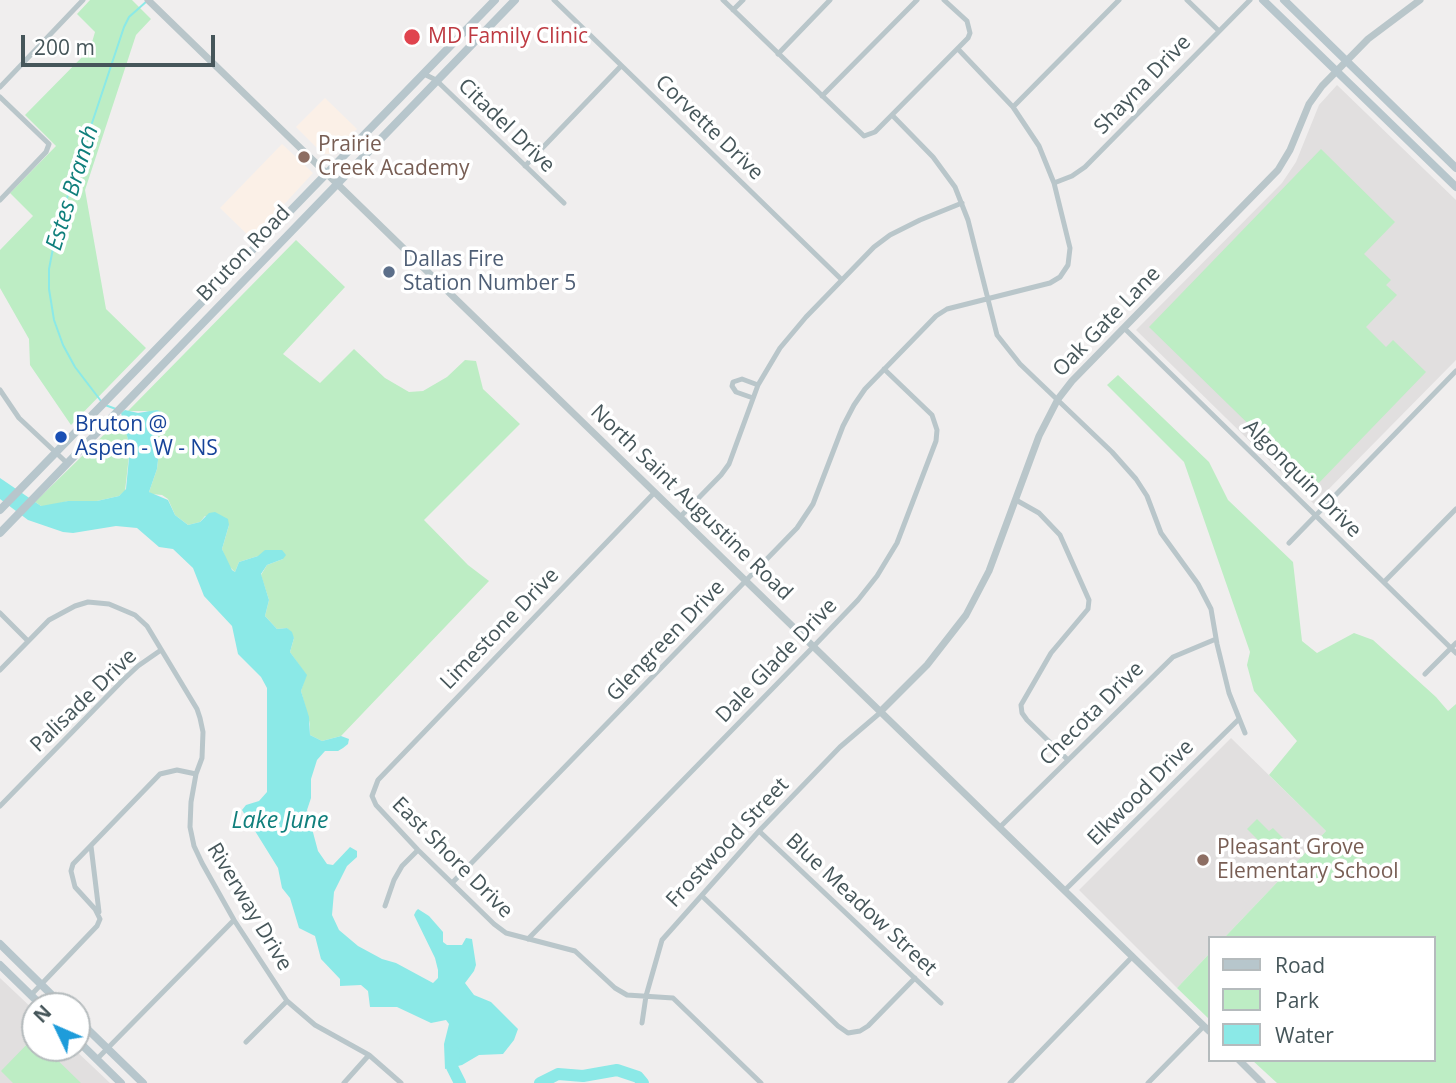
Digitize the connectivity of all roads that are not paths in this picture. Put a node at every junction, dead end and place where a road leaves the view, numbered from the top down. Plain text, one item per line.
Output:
1 (83, 0) edge
2 (495, 0) edge
3 (514, 0) edge
4 (554, 0) edge
5 (723, 0) edge
6 (743, 0) edge
7 (830, 0) edge
8 (918, 0) edge
9 (944, 0) edge
10 (1119, 0) edge
11 (1187, 0) edge
12 (1250, 0) edge
13 (1263, 0) edge
14 (1284, 0) edge
15 (1420, 0) edge
16 (150, 1) edge
17 (733, 10) junction
18 (1219, 31) junction
19 (958, 49) junction
20 (778, 54) junction
21 (1346, 61) junction
22 (621, 66) junction
23 (1337, 71) junction
24 (424, 74) junction
25 (436, 80) junction
26 (0, 88) edge
27 (822, 96) junction
28 (0, 97) edge
29 (1013, 107) junction
30 (892, 115) junction
31 (1430, 143) junction
32 (1420, 153) junction
33 (525, 166) junction
34 (1456, 168) edge
35 (327, 173) junction
36 (336, 183) junction
37 (1054, 183) junction
38 (1456, 187) edge
39 (0, 200) edge
40 (564, 203) dead end
41 (962, 203) junction
42 (842, 280) junction
43 (987, 300) junction
44 (203, 301) junction
45 (214, 311) junction
46 (1124, 328) junction
47 (884, 369) junction
48 (1456, 372) edge
49 (758, 385) junction
50 (0, 390) edge
51 (753, 398) junction
52 (1058, 399) junction
53 (56, 452) junction
54 (67, 463) junction
55 (654, 492) junction
56 (1016, 500) junction
57 (1456, 509) edge
58 (0, 510) edge
59 (1315, 515) junction
60 (680, 517) junction
61 (3, 530) edge
62 (1289, 543) dead end
63 (746, 582) junction
64 (1384, 582) junction
65 (0, 613) edge
66 (1216, 639) junction
67 (28, 641) junction
68 (1456, 643) edge
69 (814, 646) junction
70 (161, 650) junction
71 (1453, 651) edge
72 (0, 670) edge
73 (1425, 674) dead end
74 (881, 711) junction
75 (1239, 719) junction
76 (1245, 733) dead end
77 (1068, 760) junction
78 (196, 774) junction
79 (372, 791) joint
80 (0, 806) edge
81 (1000, 827) junction
82 (759, 831) junction
83 (91, 846) junction
84 (418, 850) junction
85 (452, 883) junction
86 (1065, 890) junction
87 (702, 896) junction
88 (385, 906) dead end
89 (99, 914) junction
90 (234, 920) junction
91 (528, 939) junction
92 (0, 944) edge
93 (1133, 956) junction
94 (0, 965) edge
95 (915, 978) junction
96 (42, 985) junction
97 (28, 992) edge
98 (34, 992) edge
99 (49, 992) edge
100 (646, 996) junction
101 (287, 1001) junction
102 (941, 1003) dead end
103 (642, 1023) dead end
104 (1207, 1028) edge
105 (91, 1033) edge
106 (246, 1042) dead end
107 (108, 1049) junction
108 (91, 1053) edge
109 (369, 1055) junction
110 (97, 1059) junction
111 (1241, 1062) edge
112 (121, 1083) edge
113 (143, 1083) edge
114 (344, 1083) edge
115 (401, 1083) edge
116 (761, 1083) edge
117 (1010, 1083) edge
118 (1148, 1083) edge
119 (1262, 1083) edge

1 - 26 street
2 - 24 main road, Bruton Road
3 - 25 main road, Bruton Road
4 - 22 street, Corvette Drive
5 - 17 street
6 - 17 street
7 - 20 street
8 - 27 street
9 - 19 street
10 - 29 street
11 - 18 street
12 - 18 street, Shayna Drive
13 - 23 main road
14 - 21 main road
15 - 21 street, Oak Gate Lane
16 - 35 street, North Saint Augustine Road
17 - 20 street
18 - 37 street, Shayna Drive
19 - 29 street, Glengreen Drive
19 - 30 street
20 - 27 street
21 - 23 street, Oak Gate Lane
21 - 31 main road
22 - 33 street
22 - 42 street, Corvette Drive
23 - 32 main road
23 - 46 street, Oak Gate Lane
24 - 25 street, Citadel Drive
24 - 35 main road, Bruton Road
25 - 33 street, Citadel Drive
25 - 36 main road, Bruton Road
27 - 30 street
28 - 39 street
29 - 37 street, Glengreen Drive
30 - 41 street
31 - 32 main road
31 - 34 main road
32 - 38 main road
33 - 40 street, Citadel Drive
35 - 36 street, North Saint Augustine Road
35 - 44 main road, Bruton Road
36 - 45 main road, Bruton Road
36 - 55 street, North Saint Augustine Road
37 - 43 street, Glengreen Drive
41 - 42 street
41 - 43 street
42 - 49 street
43 - 47 street, Glengreen Drive
43 - 52 street
44 - 45 main road
44 - 53 main road, Bruton Road
45 - 54 main road, Bruton Road
46 - 52 street, Oak Gate Lane
46 - 59 street, Algonquin Drive
47 - 63 street, Glengreen Drive
47 - 69 street, Dale Glade Drive
48 - 59 street
49 - 51 street
49 - 51 street
50 - 53 street
51 - 60 street
52 - 56 street, Oak Gate Lane
52 - 66 street
53 - 54 street
53 - 58 main road, Bruton Road
54 - 61 main road, Bruton Road
55 - 60 street, North Saint Augustine Road
55 - 79 street, Limestone Drive
56 - 74 street, Oak Gate Lane
56 - 77 street
57 - 64 street
59 - 62 street
59 - 64 street, Algonquin Drive
60 - 63 street, North Saint Augustine Road
63 - 69 street, North Saint Augustine Road
63 - 85 street, Glengreen Drive
64 - 71 street, Algonquin Drive
65 - 67 street
66 - 75 street
66 - 77 street, Checota Drive
67 - 70 street, Riverway Drive
67 - 72 street, Riverway Drive
68 - 71 street
69 - 74 street, North Saint Augustine Road
69 - 91 street, Dale Glade Drive
70 - 78 street, Riverway Drive
70 - 80 street, Palisade Drive
71 - 73 street
74 - 81 street, North Saint Augustine Road
74 - 82 street, Frostwood Street
75 - 76 street
75 - 86 street, Elkwood Drive
77 - 81 street, Checota Drive
78 - 83 street
78 - 90 street, Riverway Drive
79 - 84 street, East Shore Drive
81 - 86 street, North Saint Augustine Road
82 - 87 street, Frostwood Street
82 - 95 street, Blue Meadow Street
83 - 89 street
83 - 89 street
84 - 85 street, East Shore Drive
84 - 88 street
85 - 91 street, East Shore Drive
86 - 93 street, North Saint Augustine Road
87 - 95 street
87 - 100 street, Frostwood Street
89 - 96 street
90 - 101 street, Riverway Drive
90 - 107 street
91 - 100 street, East Shore Drive
92 - 96 main road
93 - 104 street, North Saint Augustine Road
93 - 117 street
94 - 97 main road
95 - 102 street, Blue Meadow Street
96 - 98 street
96 - 99 main road
100 - 103 street, Frostwood Street
100 - 116 street, East Shore Drive
101 - 106 street
101 - 109 street, Riverway Drive
104 - 118 street
105 - 107 main road
107 - 110 street
107 - 113 main road
108 - 110 main road
109 - 114 street
109 - 115 street, Riverway Drive
110 - 112 main road
111 - 119 street

